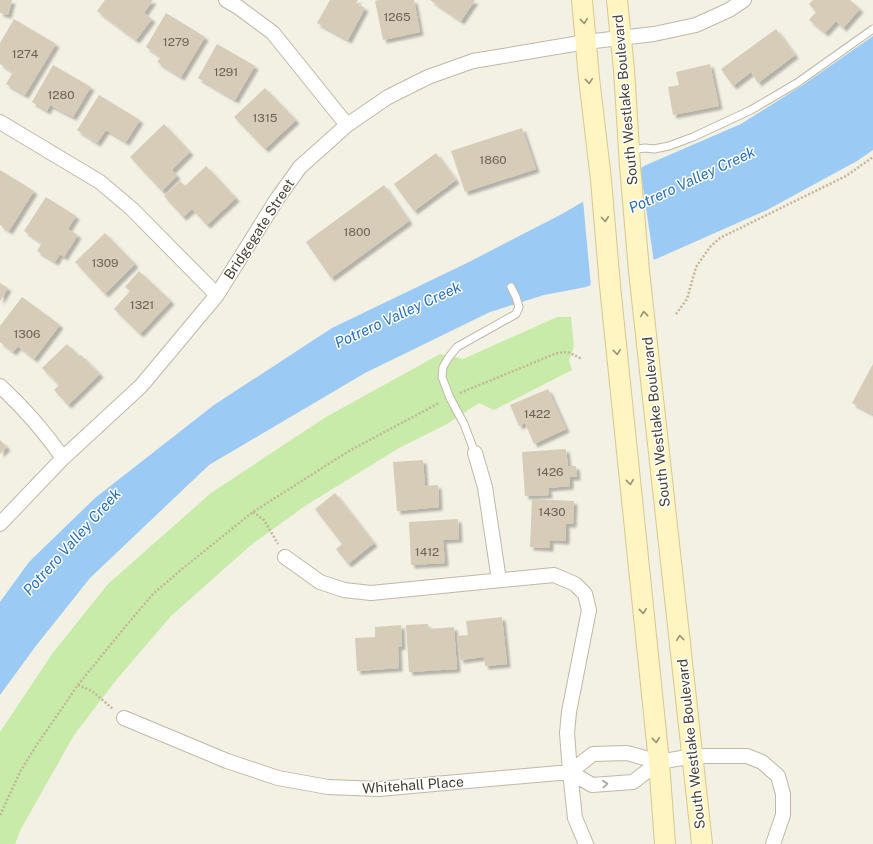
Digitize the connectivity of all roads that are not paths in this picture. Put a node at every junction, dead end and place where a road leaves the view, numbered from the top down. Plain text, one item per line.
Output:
1 (226, 0) edge
2 (582, 0) edge
3 (617, 0) edge
4 (744, 0) edge
5 (873, 29) edge
6 (621, 37) junction
7 (586, 42) junction
8 (0, 122) edge
9 (347, 125) junction
10 (630, 158) junction
11 (511, 287) dead end
12 (217, 295) junction
13 (0, 386) edge
14 (475, 453) joint
15 (63, 458) junction
16 (0, 524) edge
17 (285, 557) road end
18 (499, 580) junction
19 (124, 718) road end
20 (693, 756) junction
21 (658, 762) junction
22 (570, 772) junction
23 (586, 844) edge
24 (665, 844) edge
25 (702, 844) edge
26 (773, 844) edge

1 - 9 street
2 -> 7 main road
3 - 6 main road, South Westlake Boulevard
4 - 6 street, Bridgegate Street
5 - 10 lane
6 - 7 street, Bridgegate Street
6 - 10 main road, South Westlake Boulevard
7 - 9 street, Bridgegate Street
7 -> 21 main road
8 - 12 street
9 - 12 street, Bridgegate Street
20 -> 10 main road, South Westlake Boulevard
11 - 14 lane
12 - 15 street, Bridgegate Street
13 - 15 street
14 - 18 street
15 - 16 street, Bridgegate Street
17 - 18 street
18 - 22 street
19 - 22 street, Whitehall Place
20 - 21 street
20 - 25 main road, South Westlake Boulevard
20 - 26 street
21 - 22 street
22 -> 21 street
21 - 24 main road
22 - 23 street

